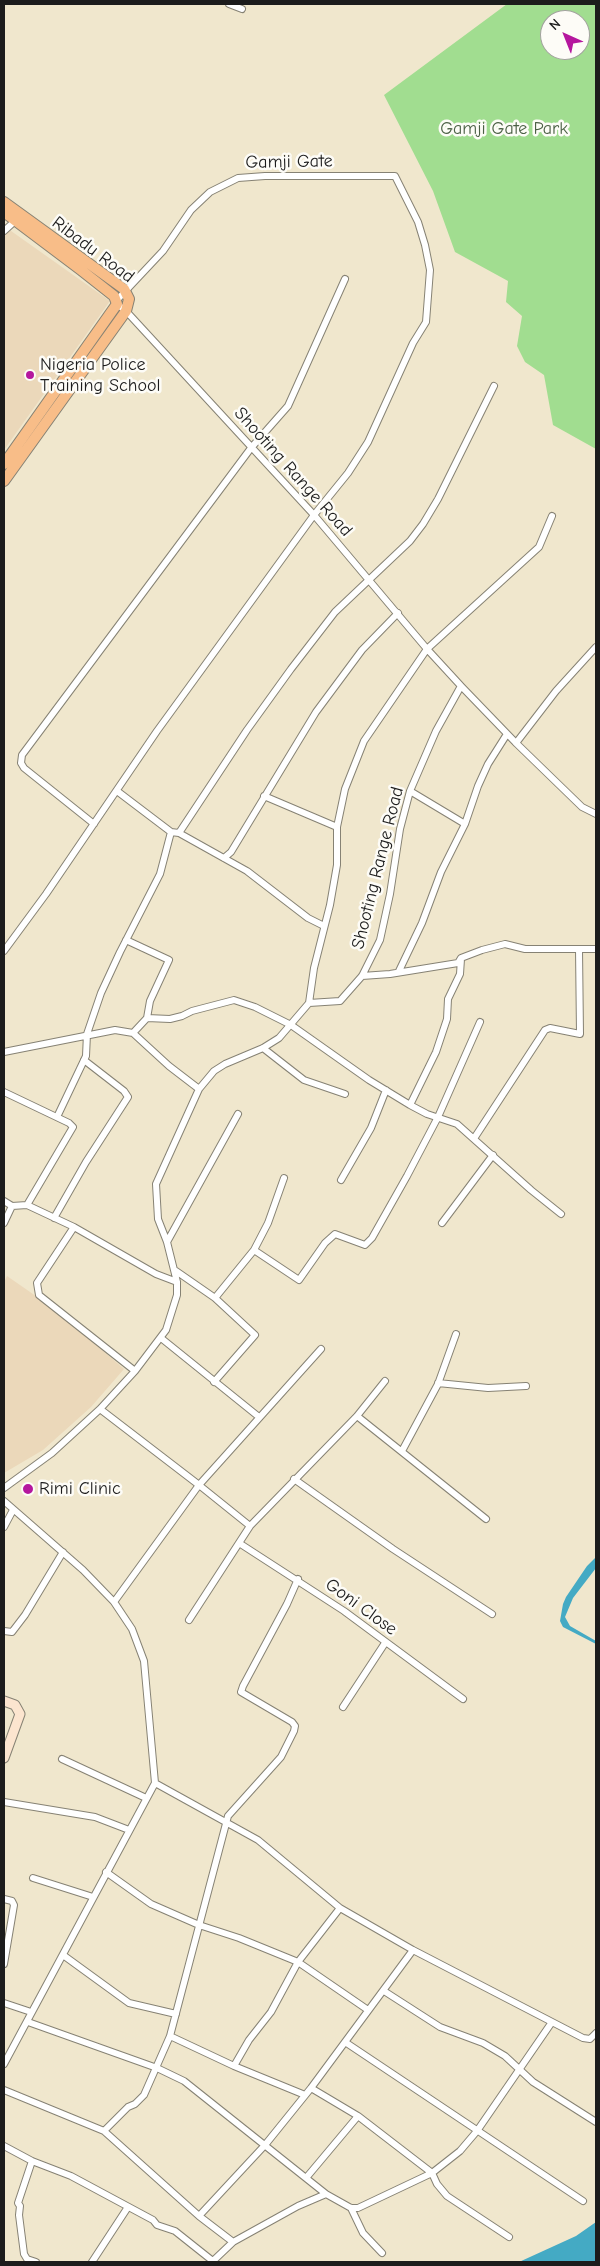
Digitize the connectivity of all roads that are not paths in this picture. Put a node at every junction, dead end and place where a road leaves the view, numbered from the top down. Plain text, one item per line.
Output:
1 (229, 4) edge
2 (242, 9) dead end
3 (4, 202) edge
4 (4, 212) edge
5 (15, 221) junction
6 (4, 231) edge
7 (345, 279) dead end
8 (125, 291) junction
9 (119, 306) junction
10 (494, 386) dead end
11 (251, 448) junction
12 (4, 464) edge
13 (4, 481) edge
14 (314, 515) junction
15 (552, 516) dead end
16 (369, 579) junction
17 (398, 614) junction
18 (596, 647) edge
19 (426, 649) junction
20 (461, 686) junction
21 (507, 734) junction
22 (516, 743) junction
23 (117, 791) junction
24 (410, 791) junction
25 (264, 796) junction
26 (596, 814) edge
27 (94, 824) junction
28 (465, 824) junction
29 (337, 827) junction
30 (171, 832) junction
31 (179, 833) junction
32 (224, 858) junction
33 (324, 926) junction
34 (126, 940) junction
35 (579, 949) junction
36 (596, 949) edge
37 (4, 951) edge
38 (461, 958) junction
39 (399, 971) junction
40 (362, 976) junction
41 (309, 1003) junction
42 (148, 1018) junction
43 (480, 1022) dead end
44 (291, 1025) junction
45 (134, 1033) junction
46 (87, 1034) junction
47 (262, 1048) junction
48 (4, 1052) edge
49 (84, 1060) junction
50 (199, 1089) junction
51 (386, 1090) junction
52 (4, 1092) edge
53 (345, 1094) dead end
54 (410, 1105) junction
55 (238, 1114) dead end
56 (57, 1117) junction
57 (438, 1117) junction
58 (475, 1137) junction
59 (493, 1155) junction
60 (284, 1178) dead end
61 (341, 1180) dead end
62 (4, 1201) edge
63 (12, 1206) junction
64 (27, 1206) junction
65 (561, 1214) dead end
66 (54, 1218) junction
67 (4, 1223) edge
68 (442, 1223) dead end
69 (74, 1226) junction
70 (167, 1242) junction
71 (254, 1250) junction
72 (176, 1271) junction
73 (177, 1282) junction
74 (215, 1298) junction
75 (456, 1334) dead end
76 (161, 1338) junction
77 (321, 1350) dead end
78 (135, 1371) junction
79 (214, 1382) junction
80 (385, 1382) dead end
81 (438, 1383) junction
82 (526, 1386) dead end
83 (100, 1409) junction
84 (357, 1416) junction
85 (259, 1417) junction
86 (402, 1451) junction
87 (294, 1479) junction
88 (199, 1484) junction
89 (4, 1488) edge
90 (4, 1501) edge
91 (13, 1510) junction
92 (486, 1519) dead end
93 (250, 1526) junction
94 (4, 1527) edge
95 (239, 1543) junction
96 (63, 1552) junction
97 (298, 1579) junction
98 (114, 1602) junction
99 (492, 1614) dead end
100 (189, 1620) dead end
101 (4, 1631) edge
102 (385, 1643) junction
103 (463, 1699) dead end
104 (4, 1701) edge
105 (343, 1707) dead end
106 (4, 1758) edge
107 (62, 1758) dead end
108 (155, 1783) junction
109 (146, 1798) junction
110 (4, 1802) edge
111 (228, 1823) junction
112 (129, 1830) junction
113 (106, 1872) junction
114 (33, 1878) dead end
115 (93, 1897) junction
116 (4, 1899) edge
117 (340, 1908) junction
118 (199, 1925) junction
119 (414, 1950) junction
120 (63, 1955) junction
121 (298, 1962) junction
122 (4, 1964) edge
123 (384, 1991) junction
124 (4, 2003) edge
125 (368, 2010) junction
126 (31, 2012) junction
127 (176, 2014) junction
128 (28, 2022) junction
129 (552, 2022) junction
130 (596, 2033) edge
131 (170, 2036) junction
132 (345, 2042) junction
133 (4, 2064) edge
134 (234, 2066) junction
135 (157, 2068) junction
136 (521, 2070) junction
137 (311, 2088) junction
138 (4, 2090) edge
139 (305, 2095) junction
140 (358, 2116) junction
141 (596, 2122) edge
142 (478, 2131) junction
143 (104, 2132) junction
144 (265, 2145) junction
145 (4, 2146) edge
146 (32, 2161) junction
147 (432, 2173) junction
148 (306, 2178) junction
149 (326, 2194) junction
150 (583, 2201) dead end
151 (128, 2207) junction
152 (351, 2208) junction
153 (199, 2216) junction
154 (509, 2238) dead end
155 (233, 2242) junction
156 (382, 2252) dead end
157 (36, 2262) edge
158 (92, 2262) edge
159 (213, 2262) edge

1 - 2 street
3 - 8 main road, Ribadu Road
4 - 5 main road
5 - 6 street
5 - 9 main road
7 - 11 street
8 - 9 main road, Ribadu Road
8 - 14 street, Gamji Gate
9 - 11 street, Shooting Range Road
9 - 12 main road
9 - 13 main road, Ribadu Road
10 - 16 street
11 - 14 street, Shooting Range Road
11 - 27 street
14 - 16 street, Shooting Range Road
14 - 23 street
15 - 19 street
16 - 17 street, Shooting Range Road
16 - 31 street
17 - 19 street, Shooting Range Road
17 - 25 street
18 - 22 street
19 - 20 street, Shooting Range Road
19 - 29 street
20 - 21 street, Shooting Range Road
20 - 24 street, Shooting Range Road
21 - 22 street, Shooting Range Road
21 - 28 street
22 - 26 street, Shooting Range Road
23 - 27 street
23 - 30 street
24 - 28 street
24 - 40 street, Shooting Range Road
25 - 29 street
25 - 32 street
27 - 37 street
28 - 39 street
29 - 33 street
30 - 31 street
30 - 34 street
31 - 32 street
32 - 33 street
33 - 41 street
34 - 42 street
34 - 46 street
35 - 36 street
35 - 38 street
35 - 58 street
38 - 39 street
38 - 54 street
39 - 40 street
40 - 41 street, Shooting Range Road
41 - 44 street
42 - 44 street
42 - 45 street
43 - 57 street
44 - 47 street
44 - 51 street
45 - 46 street
45 - 50 street
46 - 48 street
46 - 49 street
47 - 50 street
47 - 53 street
49 - 56 street
49 - 66 street
50 - 70 street
51 - 54 street
51 - 61 street
52 - 56 street
54 - 57 street
55 - 70 street
56 - 64 street
57 - 58 street
57 - 71 street
58 - 59 street
59 - 65 street
59 - 68 street
60 - 71 street
62 - 63 street
63 - 64 street
63 - 67 street
64 - 66 street
66 - 69 street
69 - 73 street
69 - 78 street
70 - 72 street
71 - 74 street
72 - 73 street
72 - 74 street
73 - 76 street
74 - 79 street
75 - 81 street
76 - 78 street
76 - 79 street
77 - 85 street
78 - 83 street
79 - 85 street
80 - 84 street
81 - 82 street
81 - 86 street
83 - 88 street
83 - 89 street
84 - 86 street
84 - 87 street
85 - 88 street
86 - 92 street
87 - 93 street
87 - 99 street
88 - 93 street
88 - 98 street
90 - 91 street
91 - 94 street
91 - 96 street
93 - 95 street
95 - 97 street, Goni Close
95 - 100 street
96 - 98 street
96 - 101 street
97 - 102 street, Goni Close
97 - 111 street
98 - 108 street
102 - 103 street, Goni Close
102 - 105 street
104 - 106 street
107 - 109 street
108 - 109 street
108 - 111 street
109 - 112 street
110 - 112 street
111 - 117 street
111 - 118 street
112 - 113 street
113 - 115 street
113 - 118 street
114 - 115 street
115 - 120 street
116 - 122 street
117 - 119 street
117 - 121 street
118 - 121 street
118 - 127 street
119 - 123 street
119 - 129 street
120 - 126 street
120 - 127 street
121 - 125 street
121 - 134 street
123 - 125 street
123 - 136 street
124 - 126 street
125 - 132 street
126 - 128 street
127 - 131 street
128 - 133 street
128 - 135 street
129 - 130 street
129 - 136 street
131 - 134 street
131 - 135 street
132 - 137 street
132 - 142 street
134 - 139 street
135 - 143 street
135 - 144 street
136 - 141 street
136 - 142 street
137 - 139 street
137 - 140 street
138 - 143 street
139 - 144 street
140 - 147 street
140 - 148 street
142 - 147 street
142 - 150 street
143 - 153 street
144 - 148 street
144 - 153 street
145 - 146 street
146 - 151 street
146 - 157 street
147 - 152 street
147 - 154 street
148 - 149 street
149 - 152 street
149 - 155 street
151 - 158 street
151 - 159 street
152 - 156 street
153 - 155 street
155 - 159 street

